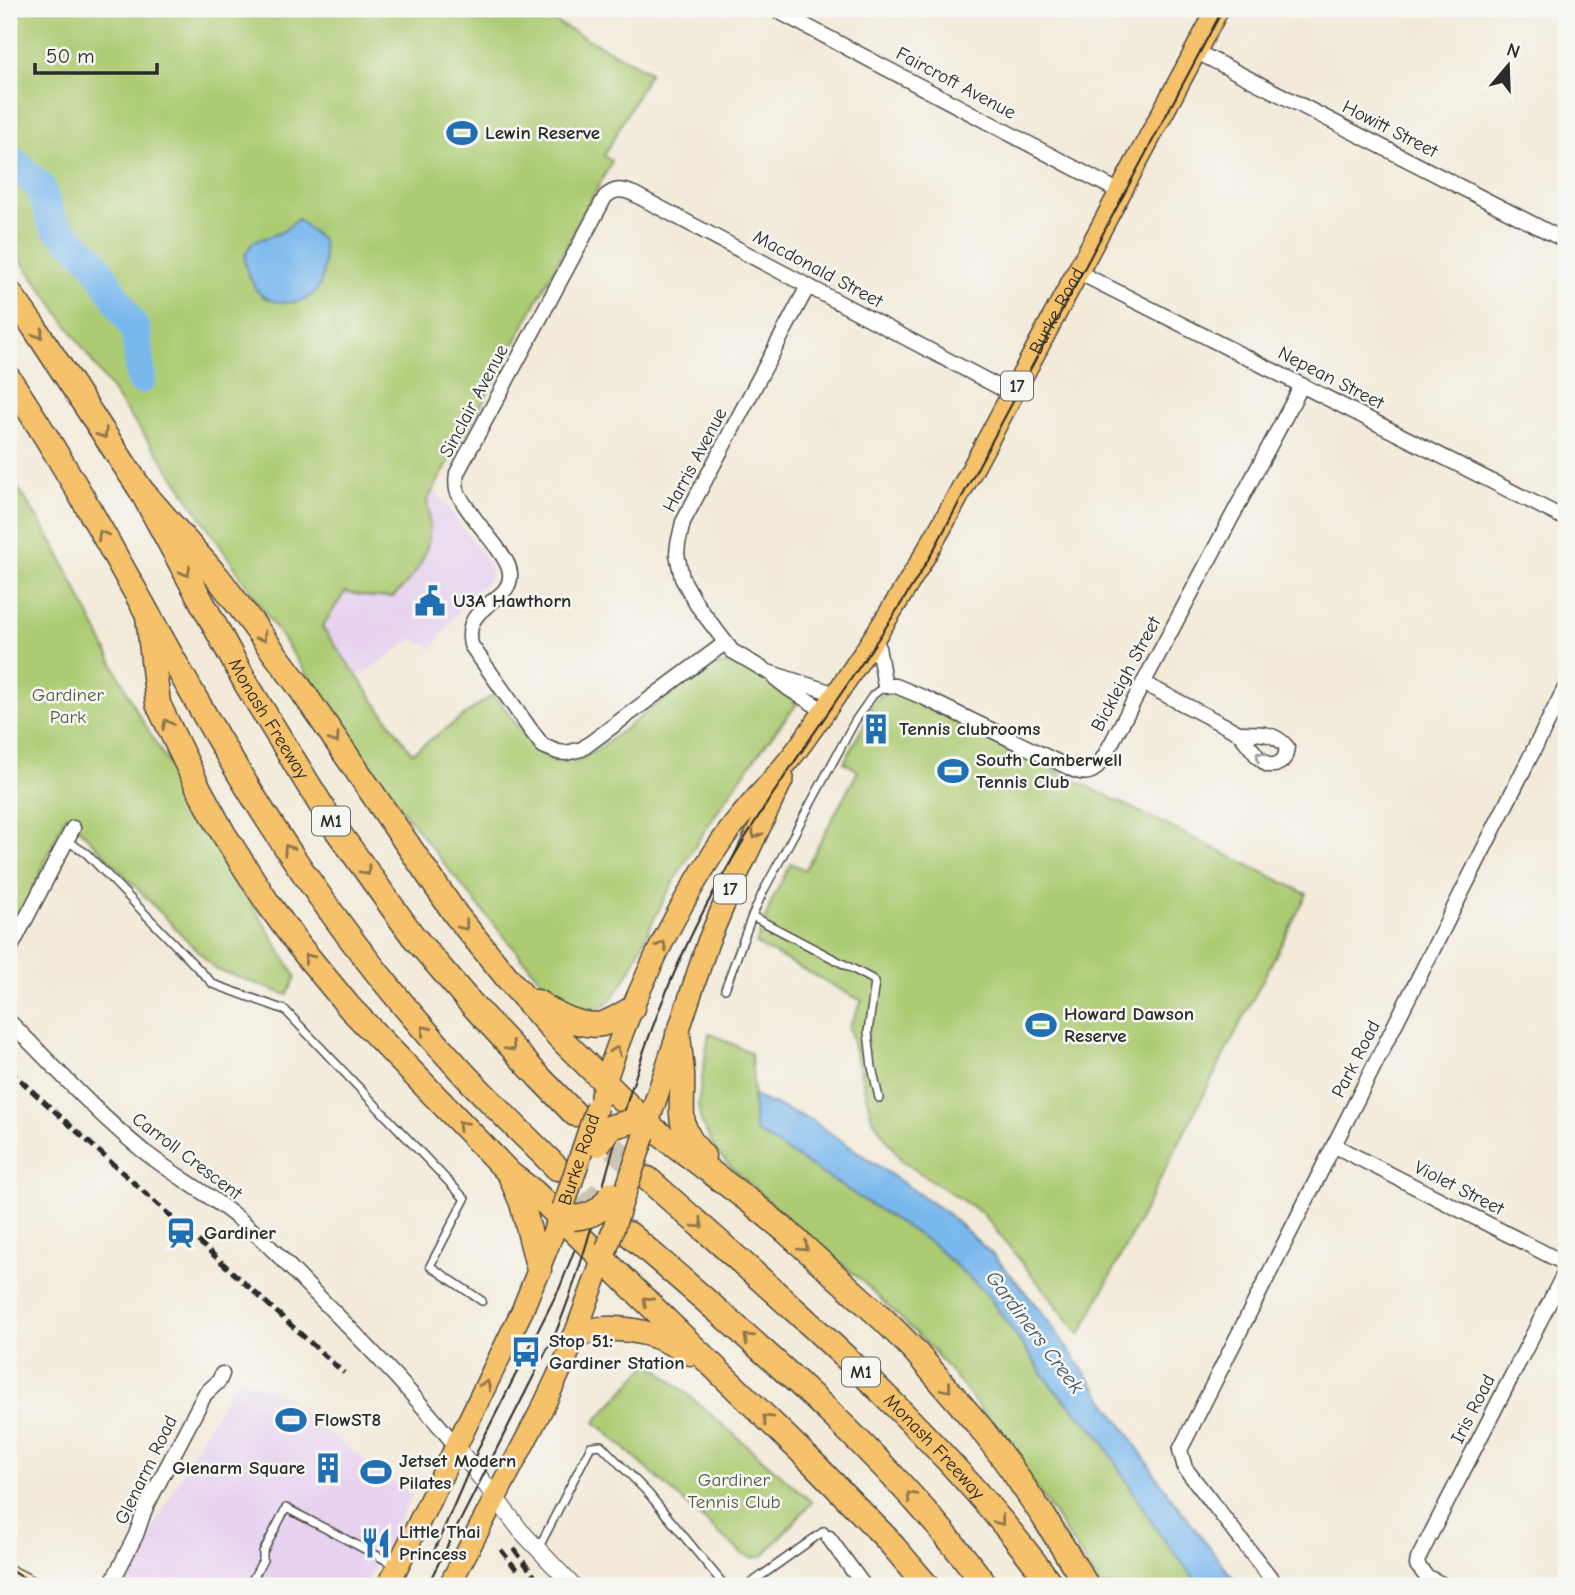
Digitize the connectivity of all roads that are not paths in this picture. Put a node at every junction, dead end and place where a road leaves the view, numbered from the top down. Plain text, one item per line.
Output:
1 (774, 9) edge
2 (1218, 9) edge
3 (1195, 51) junction
4 (1120, 192) junction
5 (605, 197) joint
6 (1566, 241) edge
7 (1077, 272) junction
8 (808, 286) junction
9 (9, 292) edge
10 (9, 379) edge
11 (1302, 385) junction
12 (1012, 394) junction
13 (141, 490) junction
14 (1566, 519) edge
15 (148, 615) junction
16 (876, 636) junction
17 (725, 643) junction
18 (1143, 683) junction
19 (885, 686) junction
20 (1566, 686) edge
21 (831, 702) junction
22 (1240, 733) dead end
23 (796, 751) junction
24 (70, 834) joint
25 (752, 916) junction
26 (9, 951) edge
27 (514, 986) junction
28 (725, 989) dead end
29 (633, 1008) junction
30 (9, 1021) edge
31 (678, 1034) junction
32 (603, 1088) junction
33 (879, 1098) dead end
34 (575, 1114) tunnel mouth
35 (640, 1127) junction
36 (1335, 1146) junction
37 (567, 1168) junction
38 (510, 1174) junction
39 (640, 1176) junction
40 (752, 1203) junction
41 (565, 1214) junction
42 (629, 1234) tunnel mouth
43 (605, 1253) junction
44 (1566, 1264) edge
45 (538, 1270) junction
46 (1566, 1270) edge
47 (482, 1301) dead end
48 (574, 1338) junction
49 (712, 1365) junction
50 (222, 1374) dead end
51 (456, 1446) junction
52 (496, 1498) junction
53 (829, 1538) joint
54 (538, 1549) junction
55 (398, 1567) junction
56 (9, 1575) edge
57 (31, 1586) edge
58 (110, 1586) edge
59 (249, 1586) edge
60 (388, 1586) edge
61 (449, 1586) edge
62 (573, 1586) edge
63 (725, 1586) edge
64 (747, 1586) edge
65 (864, 1586) edge
66 (927, 1586) edge
67 (986, 1586) edge
68 (1052, 1586) edge
69 (1087, 1586) edge
70 (1276, 1586) edge
71 (1446, 1586) edge

1 - 4 street, Faircroft Avenue
2 - 3 main road, Burke Road / 17
3 - 4 main road, Burke Road / 17
3 - 6 street, Howitt Street
4 - 7 main road, Burke Road / 17
5 - 8 street, Macdonald Street
5 - 17 street, Sinclair Avenue
7 - 11 street, Nepean Street
7 - 12 main road, Burke Road / 17
8 - 12 street, Macdonald Street
8 - 17 street, Harris Avenue
9 -> 13 highway, Monash Freeway / M1
15 -> 10 highway, M1
11 - 14 street, Nepean Street
11 - 18 street, Bickleigh Street
12 - 16 main road, Burke Road / 17
13 -> 27 highway
13 -> 34 highway, Monash Freeway / M1
37 -> 15 highway, M1
38 -> 15 highway
16 - 19 street
16 - 21 main road, Burke Road / 17
17 - 21 street, Harris Avenue
18 - 19 street, Bickleigh Street
18 - 22 street
19 - 25 lane
20 - 36 street, Park Road
21 - 23 main road, Burke Road / 17
29 -> 23 main road, Burke Road / 17
23 -> 31 main road, Burke Road / 17
24 - 26 street
24 - 47 lane
25 - 28 lane
25 - 33 lane
27 - 29 highway
27 - 32 highway
32 -> 29 main road, Burke Road / 17
30 - 51 street, Carroll Crescent
31 - 35 main road, Burke Road / 17
31 - 40 highway
32 - 35 highway
32 - 37 main road, Burke Road / 17, bridge
35 - 37 highway, bridge
35 - 39 main road, Burke Road / 17, bridge
35 - 40 highway
36 - 44 street, Violet Street
36 - 70 street, Park Road
37 - 41 main road, Burke Road / 17, bridge
38 - 41 highway
38 - 45 highway
39 - 41 highway, bridge
39 - 43 main road, Burke Road / 17, bridge
39 -> 68 highway, Monash Freeway / M1
40 -> 69 highway
41 - 43 highway
41 - 45 main road, Burke Road / 17
67 -> 42 highway, M1
43 - 48 main road, Burke Road / 17
49 -> 43 highway
51 -> 45 main road, Burke Road / 17
46 - 71 street, Iris Road
48 - 49 highway
48 - 52 main road, Burke Road / 17
66 -> 49 highway
50 - 58 street, Glenarm Road
51 - 52 street
51 - 55 main road, Burke Road / 17
52 - 54 street
52 - 61 main road, Burke Road / 17
53 - 64 lane
53 - 65 street
54 - 62 street
54 - 63 lane
55 - 59 lane
55 - 60 main road, Burke Road / 17
56 - 57 main road

